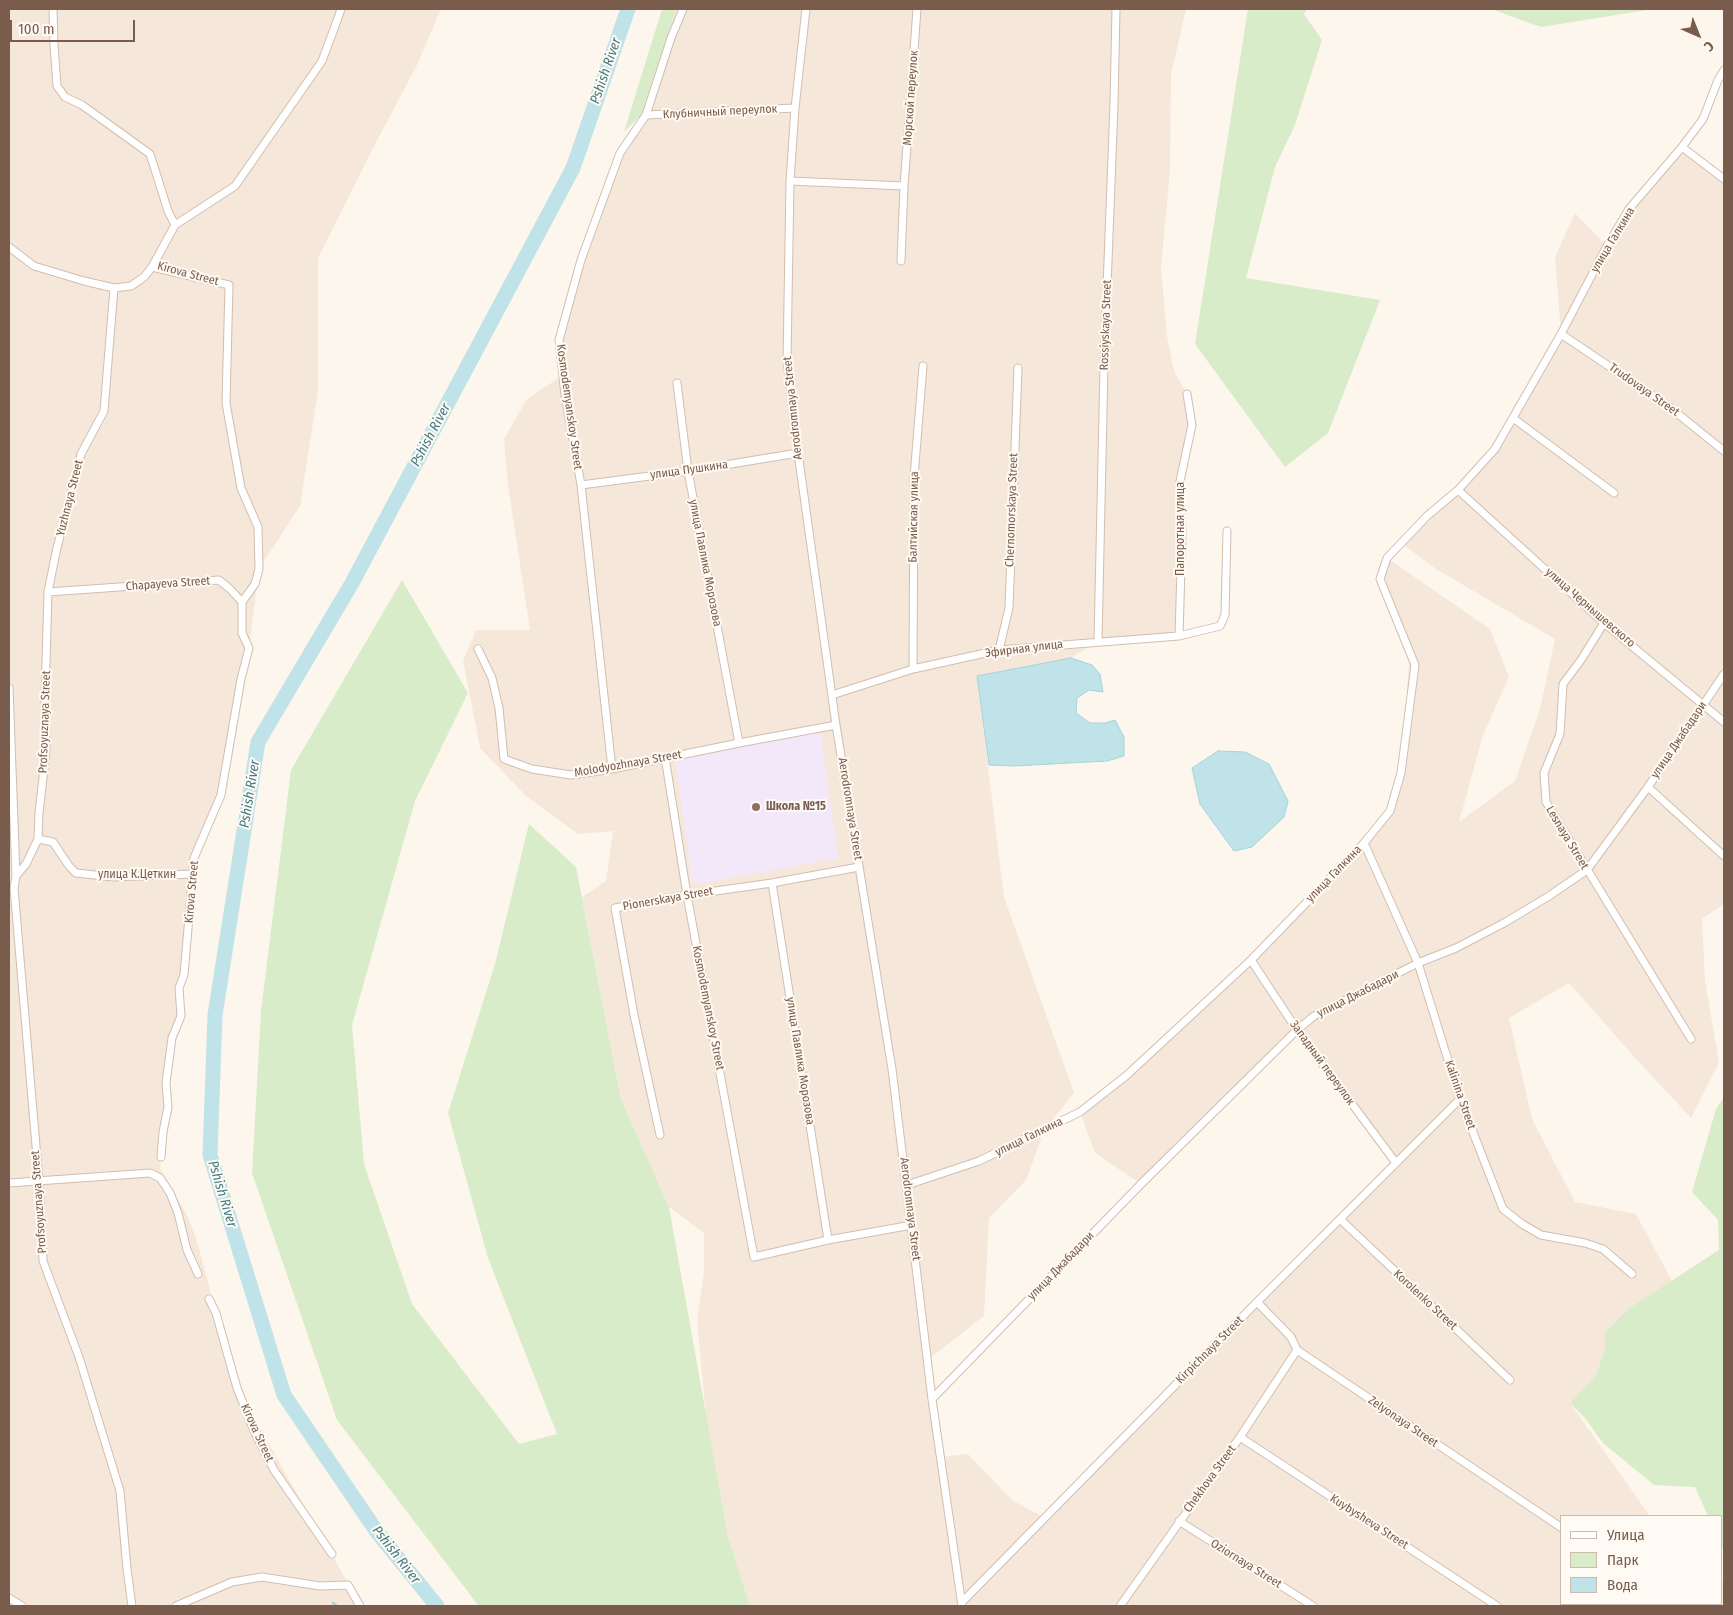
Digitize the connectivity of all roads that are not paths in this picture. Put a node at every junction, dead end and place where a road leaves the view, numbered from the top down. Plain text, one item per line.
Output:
1 (53, 9) edge
2 (340, 9) edge
3 (683, 9) edge
4 (806, 9) edge
5 (917, 9) edge
6 (1116, 9) edge
7 (1724, 70) edge
8 (795, 108) junction
9 (646, 115) junction
10 (1682, 147) junction
11 (1724, 178) edge
12 (790, 181) junction
13 (904, 186) junction
14 (176, 225) junction
15 (9, 247) edge
16 (901, 261) dead end
17 (152, 267) junction
18 (114, 288) junction
19 (1561, 334) junction
20 (923, 366) dead end
21 (1018, 368) dead end
22 (677, 383) dead end
23 (1187, 394) dead end
24 (1513, 418) junction
25 (1724, 451) edge
26 (798, 453) junction
27 (688, 471) junction
28 (581, 485) junction
29 (1458, 490) junction
30 (1614, 493) dead end
31 (1227, 531) dead end
32 (48, 592) junction
33 (242, 602) junction
34 (1604, 623) junction
35 (1179, 636) junction
36 (1098, 641) junction
37 (478, 649) dead end
38 (999, 650) junction
39 (913, 669) junction
40 (1724, 674) edge
41 (9, 688) edge
42 (832, 696) junction
43 (1704, 704) junction
44 (1724, 722) edge
45 (836, 725) junction
46 (739, 743) junction
47 (665, 757) junction
48 (612, 768) junction
49 (1648, 787) junction
50 (38, 839) junction
51 (1364, 844) junction
52 (1724, 856) edge
53 (859, 867) junction
54 (1587, 870) junction
55 (193, 874) junction
56 (16, 876) junction
57 (772, 883) junction
58 (12, 888) edge
59 (686, 895) junction
60 (1251, 960) junction
61 (1418, 963) junction
62 (1297, 1030) junction
63 (1692, 1039) dead end
64 (1460, 1099) junction
65 (660, 1135) dead end
66 (161, 1157) dead end
67 (1396, 1163) junction
68 (38, 1181) junction
69 (9, 1183) edge
70 (906, 1185) junction
71 (1340, 1219) junction
72 (912, 1225) junction
73 (828, 1240) junction
74 (198, 1274) dead end
75 (1632, 1274) dead end
76 (210, 1299) dead end
77 (1257, 1302) junction
78 (1297, 1350) junction
79 (1510, 1380) dead end
80 (932, 1399) junction
81 (1240, 1437) junction
82 (1180, 1521) junction
83 (1560, 1527) edge
84 (332, 1554) dead end
85 (9, 1598) edge
86 (962, 1604) edge
87 (22, 1606) edge
88 (132, 1606) edge
89 (180, 1606) edge
90 (360, 1606) edge
91 (1120, 1606) edge
92 (1313, 1606) edge
93 (1497, 1606) edge

1 - 14 street
2 - 14 street, Kirova Street
3 - 9 street, Kosmodemyanskoy Street
4 - 8 street, Aerodromnaya Street
5 - 13 street, Морской переулок
6 - 36 street, Rossiyskaya Street
7 - 10 street, улица Галкина
8 - 9 street, Клубничный переулок
8 - 12 street, Aerodromnaya Street
9 - 28 street, Kosmodemyanskoy Street
10 - 11 street
10 - 19 street, улица Галкина
12 - 13 street
12 - 26 street, Aerodromnaya Street
13 - 16 street
14 - 17 street, Kirova Street
15 - 18 street
17 - 18 street
17 - 33 street, Kirova Street
18 - 32 street, Yuzhnaya Street
19 - 24 street, улица Галкина
19 - 25 street, Trudovaya Street
20 - 39 street, Балтийская улица
21 - 38 street, Chernomorskaya Street
22 - 27 street, улица Павлика Морозова
23 - 35 street, Папоротная улица
24 - 29 street, улица Галкина
24 - 30 street
26 - 27 street, улица Пушкина
26 - 42 street, Aerodromnaya Street
27 - 28 street, улица Пушкина
27 - 46 street, улица Павлика Морозова
28 - 48 street, Kosmodemyanskoy Street
29 - 34 street, улица Чернышевского
29 - 51 street, улица Галкина
31 - 35 street, Эфирная улица
32 - 33 street, Chapayeva Street
32 - 50 street, Profsoyuznaya Street
33 - 55 street, Kirova Street
34 - 43 street, улица Чернышевского
34 - 54 street, Lesnaya Street
35 - 36 street, Эфирная улица
36 - 38 street, Эфирная улица
37 - 48 street, Molodyozhnaya Street
38 - 39 street, Эфирная улица
39 - 42 street, Эфирная улица
40 - 43 street, улица Джабадари
41 - 56 street, Profsoyuznaya Street
42 - 45 street, Aerodromnaya Street
43 - 44 street, улица Чернышевского
43 - 49 street, улица Джабадари
45 - 46 street, Molodyozhnaya Street
45 - 53 street, Aerodromnaya Street
46 - 47 street, Molodyozhnaya Street
47 - 48 street, Molodyozhnaya Street
47 - 59 street, Kosmodemyanskoy Street
49 - 52 street
49 - 54 street, улица Джабадари
50 - 55 street, улица К.Цеткин
50 - 56 street, Profsoyuznaya Street
51 - 60 street, улица Галкина
51 - 61 street, Kalinina Street
53 - 57 street, Pionerskaya Street
53 - 70 street, Aerodromnaya Street
54 - 61 street, улица Джабадари
54 - 63 street, Lesnaya Street
55 - 66 street, Kirova Street
56 - 58 street, Profsoyuznaya Street
57 - 59 street, Pionerskaya Street
57 - 73 street, улица Павлика Морозова
58 - 68 street, Profsoyuznaya Street
59 - 65 street, Pionerskaya Street
59 - 73 street, Kosmodemyanskoy Street
60 - 62 street, Западный переулок
60 - 70 street, улица Галкина
61 - 62 street, улица Джабадари
61 - 64 street, Kalinina Street
62 - 67 street, Западный переулок
62 - 80 street, улица Джабадари
64 - 67 street, Kirpichnaya Street
64 - 75 street, Kalinina Street
67 - 71 street, Kirpichnaya Street
68 - 69 street
68 - 74 street
68 - 88 street, Profsoyuznaya Street
70 - 72 street, Aerodromnaya Street
71 - 77 street, Kirpichnaya Street
71 - 79 street, Korolenko Street
72 - 73 street
72 - 80 street, Aerodromnaya Street
76 - 84 street, Kirova Street
77 - 78 street, Zelyonaya Street
77 - 86 street, Kirpichnaya Street
78 - 81 street, Chekhova Street
78 - 83 street, Zelyonaya Street
80 - 86 street, Aerodromnaya Street
81 - 82 street, Chekhova Street
81 - 93 street, Kuybysheva Street
82 - 91 street, Chekhova Street
82 - 92 street, Oziornaya Street
85 - 87 street
89 - 90 street

